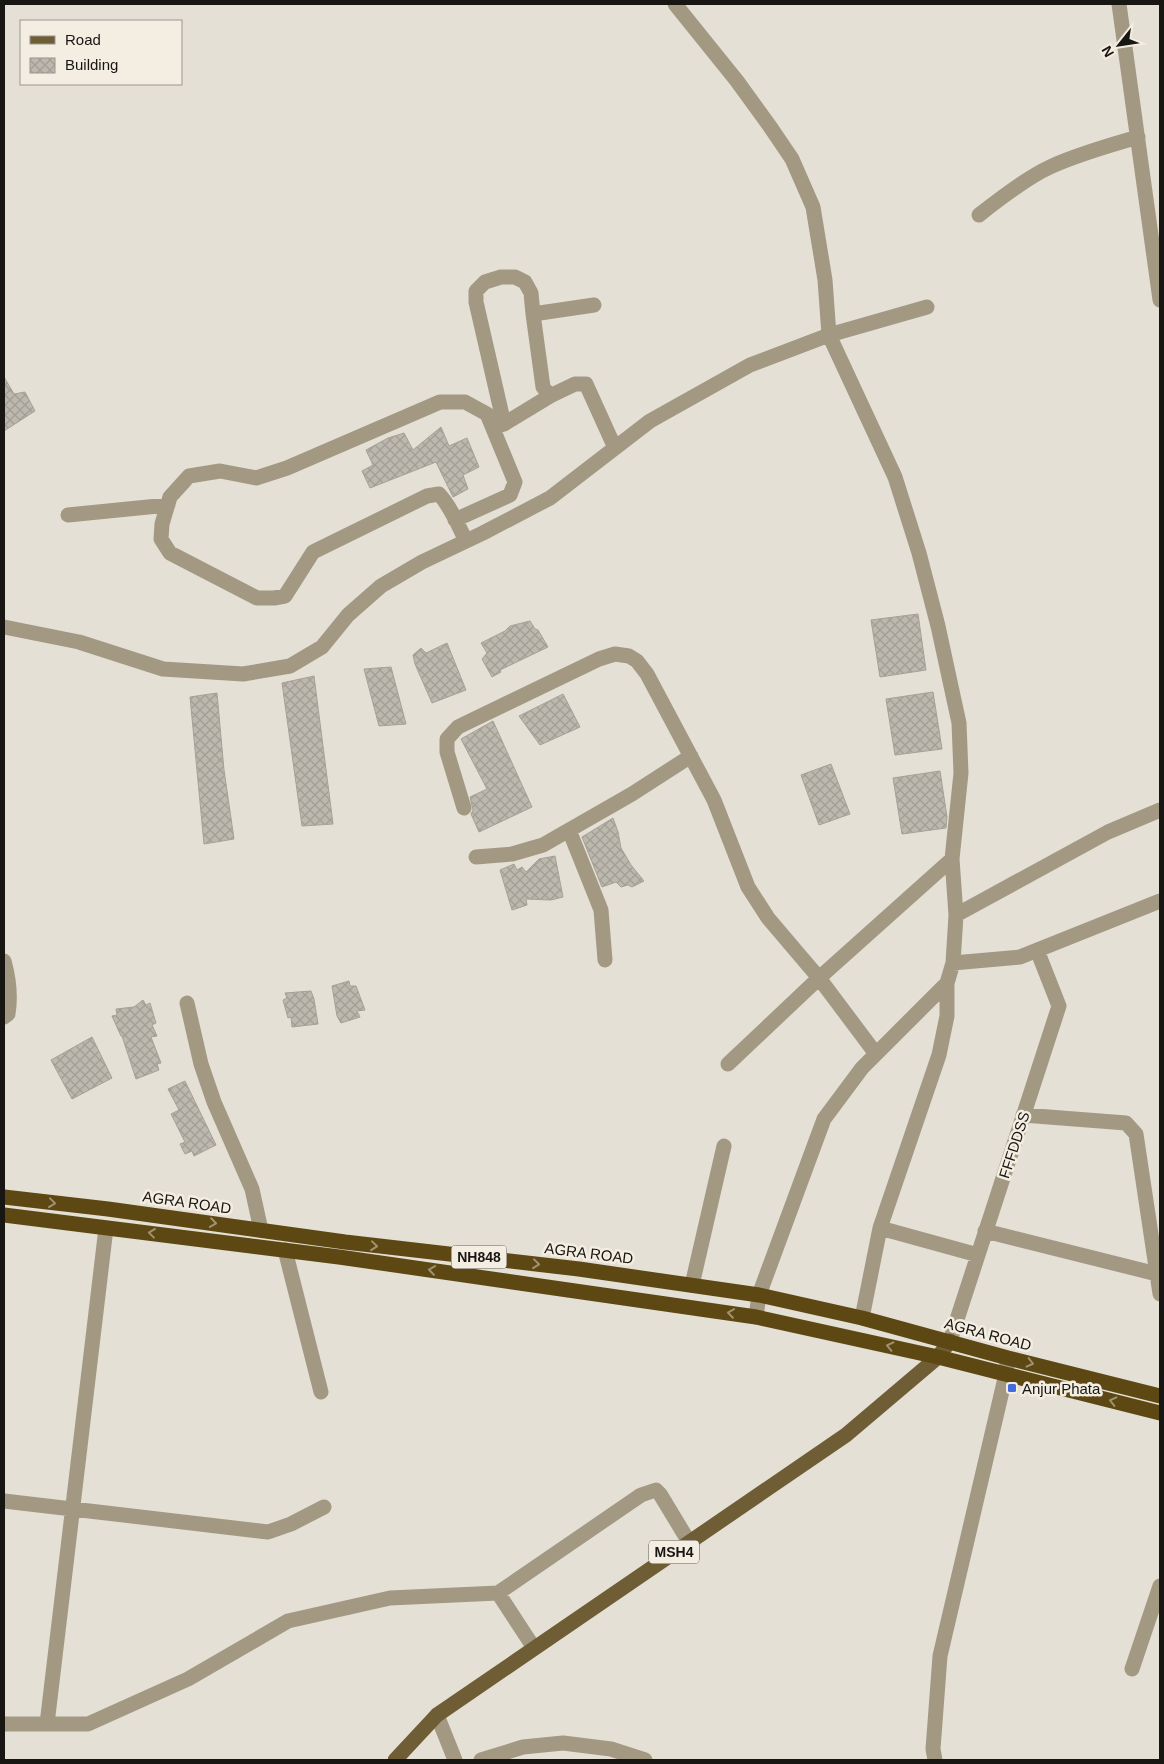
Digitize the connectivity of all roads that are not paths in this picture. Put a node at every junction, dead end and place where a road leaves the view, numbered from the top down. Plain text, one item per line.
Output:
1 (675, 4) edge
2 (1120, 4) edge
3 (1138, 137) junction
4 (979, 215) dead end
5 (1160, 300) edge
6 (594, 305) dead end
7 (927, 308) dead end
8 (533, 314) junction
9 (830, 335) junction
10 (550, 396) junction
11 (498, 426) junction
12 (614, 448) junction
13 (168, 504) junction
14 (68, 515) dead end
15 (456, 520) junction
16 (466, 541) junction
17 (4, 627) edge
18 (691, 756) junction
19 (464, 808) dead end
20 (1160, 810) edge
21 (569, 830) junction
22 (476, 857) dead end
23 (952, 859) junction
24 (1160, 901) edge
25 (956, 915) junction
26 (1038, 950) junction
27 (605, 960) dead end
28 (4, 962) edge
29 (953, 963) junction
30 (820, 978) junction
31 (947, 983) junction
32 (187, 1003) dead end
33 (4, 1017) edge
34 (876, 1054) junction
35 (728, 1064) dead end
36 (1023, 1115) junction
37 (724, 1146) dead end
38 (4, 1197) edge
39 (4, 1215) edge
40 (106, 1228) junction
41 (880, 1228) junction
42 (261, 1230) junction
43 (985, 1231) junction
44 (285, 1250) junction
45 (978, 1255) junction
46 (1157, 1274) junction
47 (692, 1285) junction
48 (1160, 1294) edge
49 (759, 1295) junction
50 (756, 1317) junction
51 (862, 1318) junction
52 (950, 1341) junction
53 (938, 1357) junction
54 (1008, 1358) junction
55 (1006, 1374) junction
56 (321, 1392) dead end
57 (1160, 1396) edge
58 (1160, 1414) edge
59 (4, 1501) edge
60 (324, 1507) dead end
61 (72, 1510) junction
62 (689, 1542) junction
63 (1160, 1586) edge
64 (498, 1593) junction
65 (534, 1648) junction
66 (1132, 1669) dead end
67 (437, 1715) junction
68 (4, 1724) edge
69 (47, 1724) junction
70 (395, 1760) edge
71 (455, 1760) edge
72 (481, 1760) edge
73 (645, 1760) edge
74 (934, 1760) edge

1 - 9 street
2 - 3 street
3 - 4 street
3 - 5 street
6 - 8 street
7 - 9 street
8 - 10 street
8 - 11 street
9 - 12 street
9 - 23 street
10 - 11 street
10 - 12 street
11 - 13 street
11 - 15 street
12 - 16 street
13 - 14 street
13 - 15 street
15 - 16 street
16 - 17 street
18 - 19 street
18 - 21 street
18 - 30 street
20 - 25 street
21 - 22 street
21 - 27 street
23 - 25 street
23 - 30 street
24 - 26 street
25 - 29 street
26 - 29 street
26 - 36 street, FFFDDSS
28 - 33 street
29 - 31 street
30 - 34 street
30 - 35 street
31 - 34 street
31 - 41 street
32 - 42 street
34 - 49 street
36 - 43 street, FFFDDSS
36 - 46 street
37 - 47 street
38 -> 42 highway, AGRA ROAD / NH848
39 - 40 highway, NH848
44 -> 40 highway, NH848
40 - 61 street
41 - 45 street
41 - 51 street
42 -> 47 highway, AGRA ROAD / NH848
43 - 45 street, FFFDDSS
43 - 46 street
50 -> 44 highway, NH848
44 - 56 street
45 - 52 street, FFFDDSS
46 - 48 street
47 - 49 highway, AGRA ROAD / NH848
49 - 50 street
49 - 51 highway, AGRA ROAD / NH848
53 -> 50 highway, NH848
51 - 52 highway, AGRA ROAD / NH848
52 - 53 main road, MSH4
52 - 54 highway, AGRA ROAD / NH848
53 - 55 highway, NH848
53 - 62 main road, MSH4
54 - 55 street
54 -> 57 highway, AGRA ROAD / NH848
58 -> 55 highway, NH848
55 - 74 street
59 - 61 street
60 - 61 street
61 - 69 street
62 - 64 street
62 - 65 main road, MSH4
63 - 66 street
64 - 65 street
64 - 69 street
65 - 67 main road, MSH4
67 - 70 main road, MSH4
67 - 71 street
68 - 69 street
72 - 73 street

